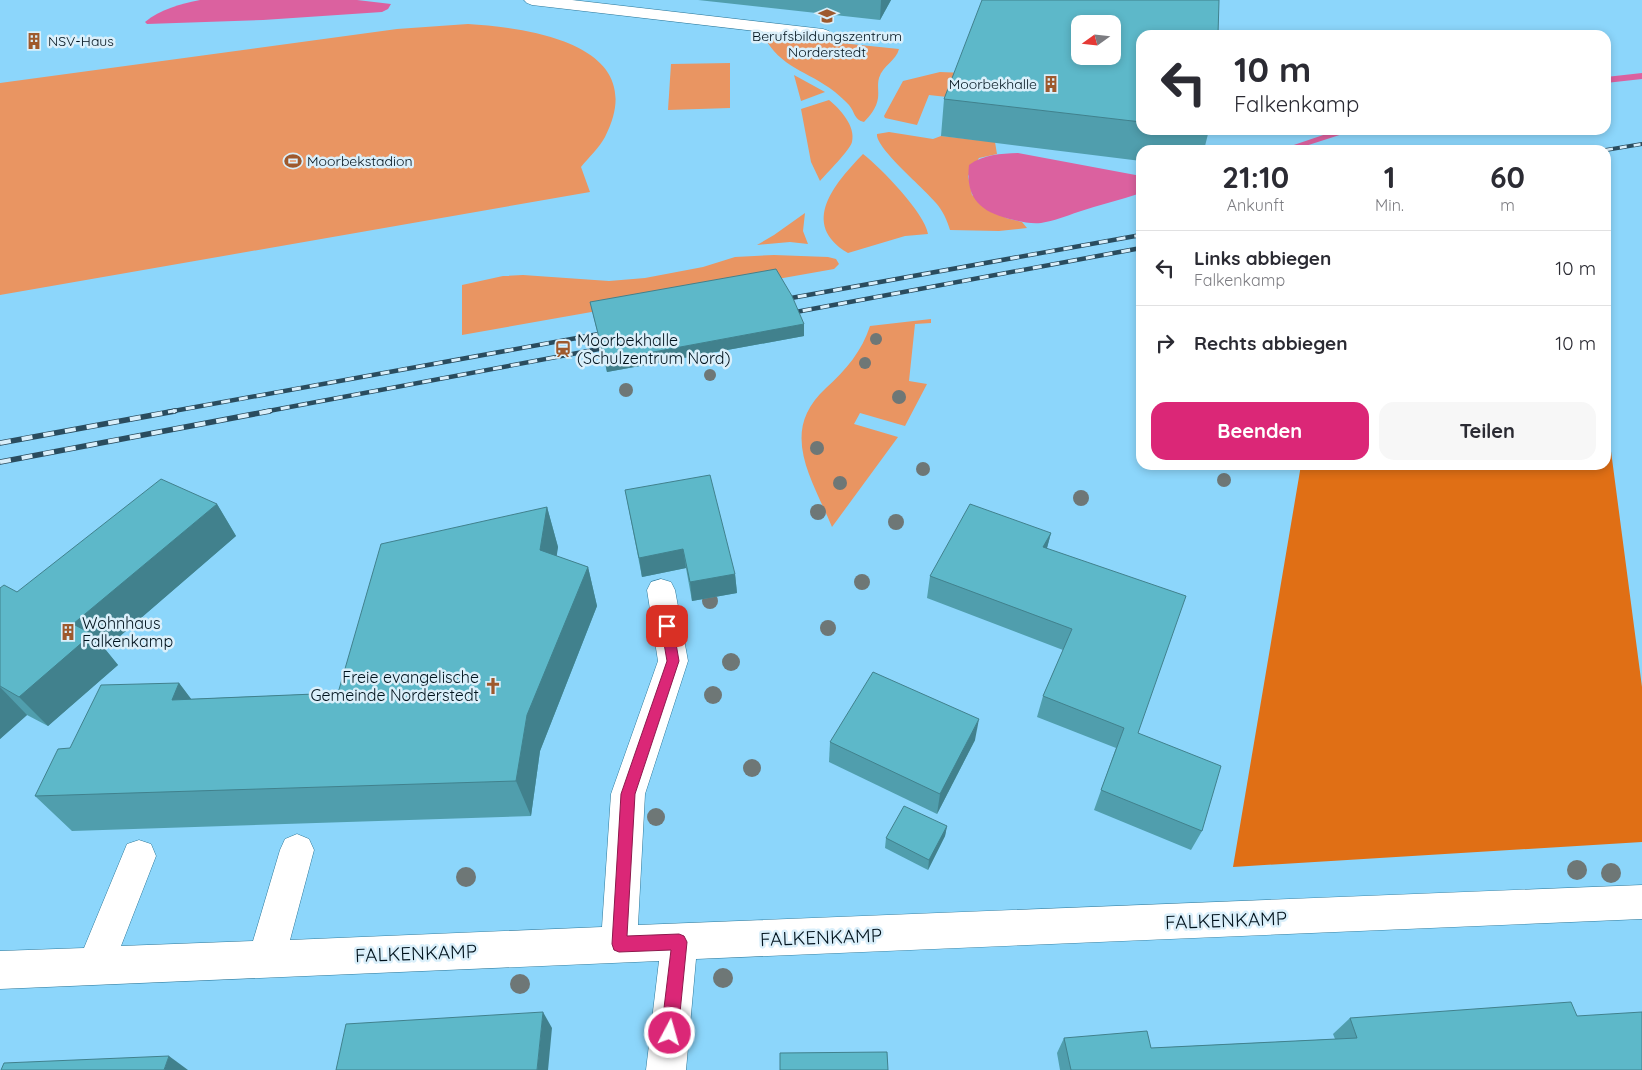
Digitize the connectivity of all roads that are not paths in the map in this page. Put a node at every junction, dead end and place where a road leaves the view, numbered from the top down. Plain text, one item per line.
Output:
1 (532, 0) edge
2 (823, 34) dead end
3 (661, 590) dead end
4 (297, 850) dead end
5 (138, 856) dead end
6 (1642, 902) edge
7 (679, 942) junction
8 (619, 944) junction
9 (266, 959) junction
10 (95, 966) junction
11 (0, 970) edge
12 (666, 1070) edge

1 - 2 street
3 - 8 street
4 - 9 street
5 - 10 street
6 - 7 street, FALKENKAMP
7 - 8 street, FALKENKAMP
7 - 12 street
8 - 9 street, FALKENKAMP
9 - 10 street, FALKENKAMP
10 - 11 street, FALKENKAMP

